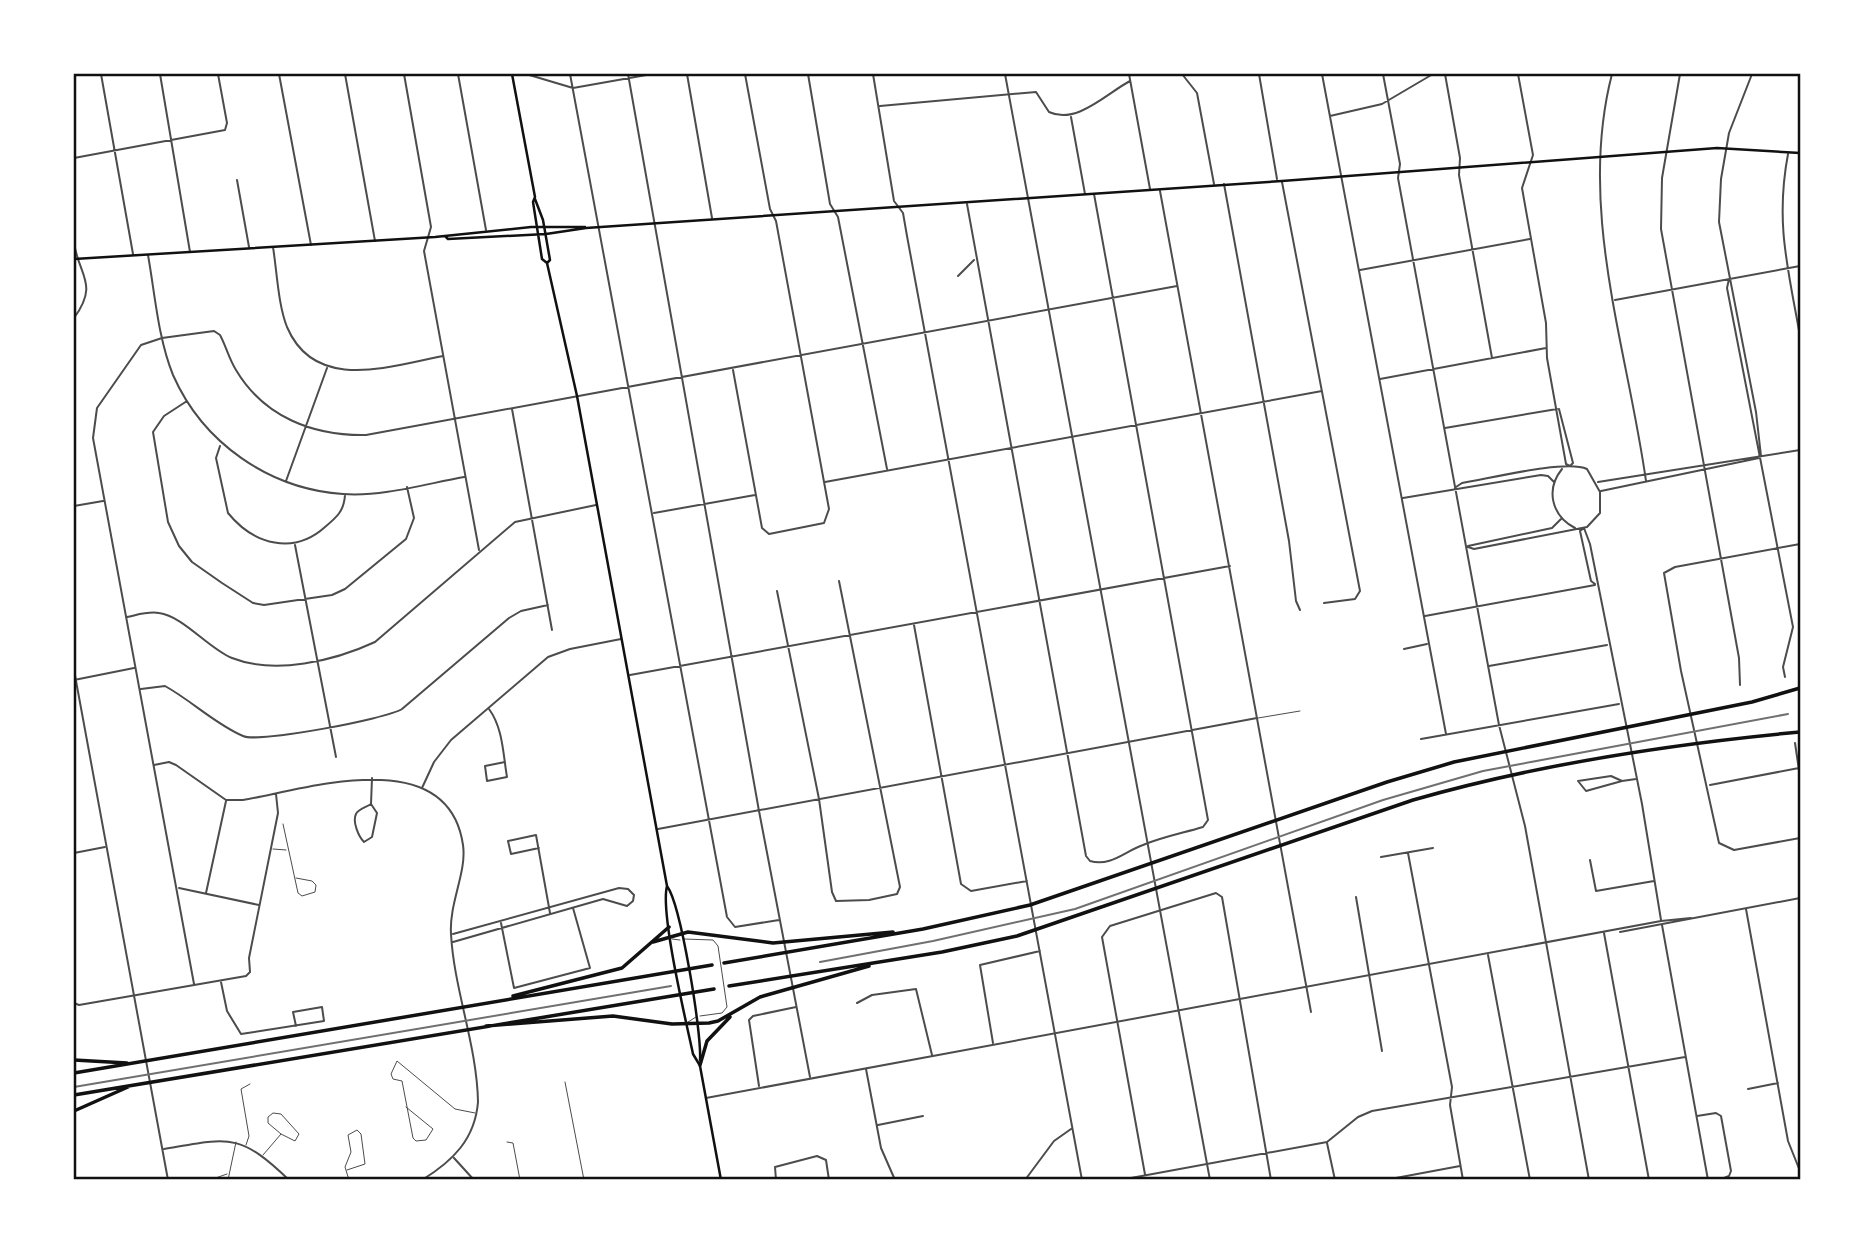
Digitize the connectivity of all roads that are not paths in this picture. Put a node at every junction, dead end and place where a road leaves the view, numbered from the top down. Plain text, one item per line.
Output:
1 (101, 74) edge
2 (160, 74) edge
3 (218, 74) edge
4 (279, 74) edge
5 (345, 74) edge
6 (404, 74) edge
7 (410, 74) edge
8 (458, 74) edge
9 (512, 74) edge
10 (526, 74) edge
11 (570, 74) edge
12 (652, 74) edge
13 (687, 74) edge
14 (745, 74) edge
15 (808, 74) edge
16 (873, 74) edge
17 (1005, 74) edge
18 (1129, 74) edge
19 (1182, 74) edge
20 (1259, 74) edge
21 (1322, 74) edge
22 (1383, 74) edge
23 (1433, 74) edge
24 (1445, 74) edge
25 (1518, 74) edge
26 (1612, 74) edge
27 (1680, 74) edge
28 (1752, 74) edge
29 (629, 76) edge
30 (1130, 81) junction
31 (573, 88) junction
32 (1008, 93) junction
33 (1388, 101) junction
34 (878, 106) junction
35 (1070, 115) junction
36 (1329, 116) junction
37 (171, 140) junction
38 (114, 151) junction
39 (1665, 152) junction
40 (1788, 152) junction
41 (1801, 153) edge
42 (1600, 156) junction
43 (74, 158) edge
44 (1532, 162) junction
45 (1460, 167) junction
46 (1399, 172) junction
47 (1341, 177) junction
48 (237, 180) dead end
49 (1280, 181) junction
50 (1224, 184) junction
51 (1214, 185) junction
52 (1150, 190) junction
53 (1159, 190) junction
54 (1094, 194) junction
55 (1086, 195) junction
56 (535, 199) junction
57 (1028, 199) junction
58 (967, 203) junction
59 (899, 208) junction
60 (835, 212) junction
61 (773, 216) junction
62 (712, 219) junction
63 (654, 223) junction
64 (545, 226) junction
65 (536, 227) junction
66 (599, 227) junction
67 (586, 228) junction
68 (486, 231) junction
69 (538, 234) junction
70 (546, 234) junction
71 (446, 237) junction
72 (428, 238) junction
73 (1531, 239) junction
74 (375, 240) junction
75 (74, 243) edge
76 (310, 245) junction
77 (273, 246) junction
78 (249, 247) junction
79 (1472, 251) junction
80 (190, 252) junction
81 (148, 254) junction
82 (133, 255) junction
83 (74, 258) edge
84 (79, 258) junction
85 (976, 258) junction
86 (1414, 262) junction
87 (547, 263) junction
88 (1801, 266) edge
89 (1788, 269) junction
90 (1360, 270) junction
91 (958, 276) dead end
92 (1729, 279) junction
93 (1177, 286) junction
94 (1672, 290) junction
95 (1113, 299) junction
96 (1614, 300) junction
97 (1049, 310) junction
98 (74, 318) edge
99 (988, 322) junction
100 (1741, 333) junction
101 (925, 334) junction
102 (1736, 334) junction
103 (1801, 336) edge
104 (162, 338) junction
105 (863, 346) junction
106 (1547, 348) junction
107 (444, 356) junction
108 (801, 356) junction
109 (1492, 358) junction
110 (327, 368) junction
111 (733, 369) junction
112 (1434, 369) junction
113 (681, 378) junction
114 (1380, 379) junction
115 (630, 389) junction
116 (1322, 391) junction
117 (577, 396) junction
118 (187, 401) junction
119 (1263, 401) junction
120 (1755, 404) junction
121 (1749, 405) junction
122 (512, 408) junction
123 (1558, 408) junction
124 (1201, 411) junction
125 (454, 419) junction
126 (1136, 423) junction
127 (307, 428) junction
128 (1444, 428) junction
129 (1073, 435) junction
130 (221, 444) junction
131 (1568, 444) junction
132 (1563, 445) junction
133 (1011, 448) junction
134 (1801, 450) edge
135 (1761, 457) junction
136 (948, 459) junction
137 (1703, 464) junction
138 (1570, 466) junction
139 (1563, 468) junction
140 (887, 470) junction
141 (1704, 470) junction
142 (1523, 472) junction
143 (1645, 475) junction
144 (465, 477) junction
145 (1524, 478) junction
146 (1646, 481) junction
147 (286, 482) junction
148 (824, 482) junction
149 (1554, 482) junction
150 (1597, 482) junction
151 (407, 487) junction
152 (1455, 488) junction
153 (1600, 492) junction
154 (345, 494) junction
155 (755, 495) junction
156 (1402, 498) junction
157 (104, 500) junction
158 (704, 504) junction
159 (597, 505) junction
160 (74, 506) edge
161 (654, 513) junction
162 (533, 516) junction
163 (1561, 519) junction
164 (1584, 528) junction
165 (1576, 529) junction
166 (1521, 534) junction
167 (1522, 540) junction
168 (295, 544) junction
169 (1590, 544) junction
170 (1801, 544) edge
171 (1584, 545) junction
172 (1467, 546) junction
173 (1779, 548) junction
174 (479, 550) junction
175 (1720, 559) junction
176 (1230, 566) junction
177 (1164, 577) junction
178 (839, 581) dead end
179 (1596, 585) junction
180 (1101, 589) junction
181 (777, 591) dead end
182 (1039, 600) junction
183 (306, 601) junction
184 (1325, 603) dead end
185 (548, 605) junction
186 (1477, 606) junction
187 (1300, 610) dead end
188 (976, 612) junction
189 (125, 617) junction
190 (1424, 617) junction
191 (914, 624) junction
192 (552, 630) dead end
193 (851, 634) junction
194 (621, 639) junction
195 (1428, 644) junction
196 (1608, 645) junction
197 (789, 646) junction
198 (1404, 649) dead end
199 (732, 656) junction
200 (317, 660) junction
201 (1488, 666) junction
202 (681, 667) junction
203 (135, 668) junction
204 (74, 670) edge
205 (629, 675) junction
206 (1785, 677) dead end
207 (74, 680) edge
208 (1740, 685) dead end
209 (1801, 688) edge
210 (140, 690) junction
211 (1620, 704) junction
212 (488, 708) junction
213 (1300, 711) dead end
214 (1257, 718) junction
215 (1499, 725) junction
216 (330, 726) junction
217 (1193, 730) junction
218 (1801, 732) edge
219 (1446, 734) junction
220 (1421, 739) dead end
221 (1129, 742) junction
222 (1795, 743) dead end
223 (1067, 753) junction
224 (336, 757) dead end
225 (505, 762) junction
226 (1006, 764) junction
227 (153, 765) junction
228 (1799, 768) junction
229 (942, 776) junction
230 (1801, 777) edge
231 (372, 778) junction
232 (1637, 779) junction
233 (1622, 781) junction
234 (1709, 785) junction
235 (880, 788) junction
236 (422, 789) junction
237 (276, 794) junction
238 (818, 799) junction
239 (226, 800) junction
240 (371, 804) junction
241 (759, 811) junction
242 (709, 820) junction
243 (283, 824) dead end
244 (657, 830) junction
245 (1801, 838) edge
246 (1148, 843) junction
247 (106, 847) junction
248 (539, 848) junction
249 (1433, 848) dead end
250 (271, 849) junction
251 (288, 850) junction
252 (74, 853) edge
253 (1408, 853) junction
254 (1381, 857) dead end
255 (1590, 860) dead end
256 (296, 878) junction
257 (1027, 881) junction
258 (1655, 881) junction
259 (667, 886) junction
260 (177, 887) junction
261 (205, 893) junction
262 (1356, 897) dead end
263 (1800, 898) edge
264 (260, 905) junction
265 (549, 908) junction
266 (573, 908) junction
267 (1745, 908) junction
268 (1801, 909) edge
269 (1161, 912) junction
270 (551, 914) junction
271 (1691, 918) junction
272 (780, 920) junction
273 (1661, 921) junction
274 (501, 922) junction
275 (1662, 926) junction
276 (669, 927) junction
277 (503, 928) junction
278 (923, 929) junction
279 (1619, 931) junction
280 (681, 933) junction
281 (1604, 933) junction
282 (451, 935) junction
283 (671, 938) junction
284 (682, 940) junction
285 (653, 942) junction
286 (452, 943) junction
287 (1546, 944) junction
288 (1040, 951) junction
289 (1488, 955) junction
290 (884, 962) junction
291 (724, 963) dead end
292 (712, 965) dead end
293 (1429, 965) junction
294 (1368, 976) junction
295 (220, 980) junction
296 (194, 984) junction
297 (729, 986) dead end
298 (1307, 986) junction
299 (715, 989) dead end
300 (133, 996) junction
301 (1242, 999) junction
302 (74, 1003) edge
303 (857, 1003) dead end
304 (480, 1004) junction
305 (797, 1006) junction
306 (1178, 1011) junction
307 (736, 1012) junction
308 (1311, 1012) dead end
309 (696, 1020) junction
310 (1117, 1021) junction
311 (687, 1022) junction
312 (485, 1025) junction
313 (296, 1026) junction
314 (1055, 1032) junction
315 (993, 1044) junction
316 (1381, 1051) dead end
317 (932, 1055) junction
318 (1686, 1056) junction
319 (74, 1060) edge
320 (136, 1063) junction
321 (700, 1065) junction
322 (1629, 1067) junction
323 (866, 1068) junction
324 (74, 1073) edge
325 (810, 1077) junction
326 (1571, 1078) junction
327 (565, 1082) dead end
328 (1778, 1083) junction
329 (250, 1084) dead end
330 (134, 1085) junction
331 (759, 1087) junction
332 (1513, 1088) junction
333 (1748, 1089) dead end
334 (74, 1095) edge
335 (1452, 1096) junction
336 (706, 1098) junction
337 (406, 1107) junction
338 (74, 1111) edge
339 (477, 1114) junction
340 (923, 1116) dead end
341 (1697, 1116) junction
342 (877, 1125) junction
343 (1072, 1128) junction
344 (281, 1134) junction
345 (518, 1141) dead end
346 (236, 1142) junction
347 (507, 1142) dead end
348 (1327, 1142) junction
349 (513, 1143) junction
350 (246, 1145) junction
351 (163, 1149) junction
352 (1266, 1153) junction
353 (263, 1154) junction
354 (453, 1157) junction
355 (1207, 1164) junction
356 (1461, 1166) junction
357 (1800, 1168) edge
358 (347, 1170) junction
359 (229, 1173) junction
360 (1145, 1175) junction
361 (168, 1180) edge
362 (210, 1180) edge
363 (228, 1180) edge
364 (289, 1180) edge
365 (349, 1180) edge
366 (422, 1180) edge
367 (474, 1180) edge
368 (520, 1180) edge
369 (584, 1180) edge
370 (721, 1180) edge
371 (776, 1180) edge
372 (830, 1180) edge
373 (895, 1180) edge
374 (1025, 1180) edge
375 (1082, 1180) edge
376 (1120, 1180) edge
377 (1146, 1180) edge
378 (1210, 1180) edge
379 (1271, 1180) edge
380 (1335, 1180) edge
381 (1385, 1180) edge
382 (1463, 1180) edge
383 (1530, 1180) edge
384 (1589, 1180) edge
385 (1649, 1180) edge
386 (1708, 1180) edge
387 (1719, 1180) edge

1 - 38 street
2 - 37 street
3 - 37 street
4 - 76 street
5 - 74 street
6 - 7 street
6 - 72 street
8 - 68 street
9 - 56 main road
10 - 31 street
11 - 31 street
12 - 29 street
13 - 62 street
14 - 61 street
15 - 60 street
16 - 34 street
17 - 32 street
18 - 30 street
19 - 51 street
20 - 49 street
21 - 36 street
22 - 33 street
23 - 33 street
24 - 45 street
25 - 44 street
26 - 42 street
27 - 39 street
28 - 92 street
29 - 31 street
29 - 63 street
30 - 35 street
30 - 52 street
31 - 66 street
32 - 34 street
32 - 35 street
32 - 57 street
33 - 36 street
33 - 46 street
34 - 59 street
35 - 55 street
36 - 47 street
37 - 38 street
37 - 80 street
38 - 43 street
38 - 82 street
39 - 40 main road
39 - 42 main road
39 - 94 street
40 - 41 main road
40 - 89 street
42 - 44 main road
42 - 96 street
44 - 45 main road
44 - 73 street
45 - 46 main road
45 - 79 street
46 - 47 main road
46 - 86 street
47 - 49 main road
47 - 90 street
48 - 78 street
49 - 50 main road
49 - 116 street
50 - 51 main road
50 - 119 street
51 - 53 main road
52 - 53 main road
52 - 54 main road
53 - 93 street
54 - 55 main road
54 - 95 street
55 - 57 main road
56 - 64 main road
56 - 65 main road
57 - 58 main road
57 - 97 street
58 - 59 main road
58 - 85 street
59 - 60 main road
59 - 101 street
60 - 61 main road
60 - 105 street
61 - 62 main road
61 - 108 street
62 - 63 main road
63 - 66 main road
63 - 113 street
64 - 65 main road
64 - 67 main road
64 - 70 main road
65 - 68 main road
65 - 69 main road
66 - 67 main road
66 - 115 street
67 - 70 main road
68 - 71 main road
69 - 70 main road
69 - 71 main road
69 - 87 main road
70 - 87 main road
71 - 72 main road
72 - 74 main road
72 - 107 street
73 - 79 street
73 - 106 street
74 - 76 main road
75 - 84 street
76 - 77 main road
77 - 78 main road
77 - 110 street
78 - 80 main road
79 - 86 street
79 - 109 street
80 - 81 main road
81 - 82 main road
81 - 104 street
82 - 84 main road
83 - 84 main road
84 - 98 street
85 - 91 street
85 - 99 street
86 - 90 street
86 - 112 street
87 - 117 main road
88 - 89 street
89 - 92 street
89 - 103 street
90 - 114 street
92 - 94 street
92 - 100 street
92 - 102 street
93 - 95 street
93 - 124 street
94 - 96 street
94 - 137 street
95 - 97 street
95 - 126 street
96 - 143 street
97 - 99 street
97 - 129 street
99 - 101 street
99 - 133 street
100 - 102 street
100 - 120 street
101 - 105 street
101 - 136 street
102 - 121 street
104 - 118 street
104 - 127 street
104 - 157 street
105 - 108 street
105 - 140 street
106 - 109 street
106 - 123 street
107 - 110 street
107 - 125 street
108 - 111 street
108 - 148 street
109 - 112 street
110 - 127 street
111 - 113 street
111 - 155 street
112 - 114 street
112 - 128 street
113 - 115 street
113 - 158 street
114 - 156 street
115 - 117 street
115 - 161 street
116 - 119 street
116 - 184 street
117 - 122 street
117 - 159 main road
118 - 130 street
118 - 183 street
119 - 124 street
119 - 187 street
120 - 121 street
120 - 135 street
121 - 135 street
122 - 125 street
122 - 162 street
123 - 128 street
123 - 131 street
123 - 132 street
124 - 126 street
124 - 176 street
125 - 127 street
125 - 144 street
126 - 129 street
126 - 177 street
127 - 147 street
128 - 152 street
129 - 133 street
129 - 180 street
130 - 147 street
130 - 168 street
131 - 132 street
131 - 138 street
132 - 138 street
133 - 136 street
133 - 182 street
134 - 135 street
135 - 137 street
135 - 141 street
135 - 173 street
136 - 140 street
136 - 188 street
137 - 141 street
137 - 143 street
138 - 139 street
138 - 150 street
139 - 142 street
139 - 149 street
140 - 148 street
141 - 146 street
141 - 175 street
142 - 145 street
142 - 152 street
143 - 146 street
143 - 150 street
144 - 151 street
144 - 174 street
145 - 149 street
145 - 152 street
146 - 153 street
147 - 154 street
148 - 155 street
149 - 163 street
150 - 153 street
151 - 154 street
151 - 183 street
152 - 156 street
152 - 172 street
153 - 164 street
154 - 168 street
155 - 158 street
156 - 190 street
157 - 160 street
157 - 189 street
158 - 161 street
158 - 199 street
159 - 162 street
159 - 194 main road
161 - 202 street
162 - 174 street
162 - 185 street
163 - 165 street
163 - 166 street
164 - 165 street
164 - 169 street
164 - 171 street
165 - 167 street
166 - 167 street
166 - 172 street
167 - 172 street
168 - 183 street
169 - 171 street
169 - 179 street
170 - 173 street
171 - 179 street
172 - 186 street
173 - 175 street
173 - 206 street
174 - 200 street
175 - 208 street
175 - 234 street
176 - 177 street
176 - 214 street
177 - 180 street
177 - 217 street
178 - 193 street
179 - 186 street
179 - 196 street
180 - 182 street
180 - 221 street
181 - 197 street
182 - 188 street
182 - 223 street
183 - 200 street
185 - 192 street
185 - 216 street
186 - 190 street
186 - 201 street
188 - 191 street
188 - 226 street
189 - 200 street
189 - 203 street
190 - 195 street
191 - 193 street
191 - 229 street
193 - 197 street
193 - 235 street
194 - 205 main road
194 - 212 street
195 - 198 street
195 - 219 street
196 - 201 street
196 - 211 street
197 - 199 street
197 - 238 street
199 - 202 street
199 - 241 street
200 - 216 street
201 - 215 street
202 - 205 street
202 - 242 street
203 - 207 street
203 - 210 street
204 - 207 street
205 - 244 main road
207 - 247 street
209 - 278 highway
210 - 216 street
210 - 227 street
211 - 215 street
211 - 232 street
212 - 225 street
212 - 236 street
213 - 214 lane
214 - 217 street
214 - 298 street
215 - 219 street
215 - 287 street
216 - 224 street
217 - 221 street
217 - 246 street
218 - 290 highway
219 - 220 street
221 - 223 street
221 - 246 street
222 - 228 street
223 - 226 street
223 - 246 street
225 - 225 street
226 - 229 street
226 - 257 street
227 - 239 street
227 - 260 street
228 - 230 street
228 - 234 street
229 - 235 street
229 - 257 street
231 - 236 street
231 - 237 street
231 - 240 street
232 - 233 street
232 - 258 street
233 - 233 street
234 - 245 street
235 - 238 street
235 - 238 street
236 - 282 street
237 - 239 street
237 - 250 street
238 - 241 street
239 - 261 street
240 - 240 street
241 - 242 street
241 - 272 street
242 - 244 street
242 - 272 street
243 - 251 lane
244 - 259 main road
246 - 269 street
247 - 252 street
247 - 300 street
248 - 248 street
248 - 265 street
249 - 253 street
250 - 251 lane
250 - 264 street
251 - 256 lane
253 - 254 street
253 - 293 street
255 - 258 street
256 - 256 lane
257 - 288 street
258 - 273 street
259 - 276 main road
259 - 280 main road
260 - 261 street
260 - 296 street
261 - 264 street
262 - 294 street
263 - 267 street
263 - 268 street
264 - 295 street
265 - 266 street
265 - 270 street
265 - 274 street
266 - 270 street
266 - 277 street
267 - 271 street
267 - 328 street
269 - 301 street
269 - 306 street
269 - 310 street
270 - 277 street
271 - 273 street
271 - 275 street
272 - 305 street
273 - 275 street
273 - 279 street
274 - 277 street
274 - 282 street
275 - 279 street
275 - 318 street
276 - 283 main road
276 - 285 highway
277 - 286 street
278 - 280 highway
278 - 291 highway
279 - 281 street
280 - 283 highway
280 - 284 main road
281 - 287 street
281 - 322 street
282 - 286 street
283 - 284 lane
283 - 285 highway
283 - 311 main road
284 - 309 main road
284 - 309 lane
285 - 304 highway
286 - 339 street
287 - 289 street
287 - 326 street
288 - 314 street
288 - 315 street
289 - 293 street
289 - 332 street
290 - 297 highway
290 - 307 highway
292 - 304 highway
293 - 294 street
293 - 335 street
294 - 298 street
294 - 316 street
295 - 296 street
295 - 313 street
296 - 300 street
298 - 301 street
298 - 308 street
299 - 312 highway
300 - 302 street
300 - 351 street
301 - 306 street
301 - 352 street
303 - 317 street
304 - 320 highway
305 - 325 street
305 - 331 street
306 - 310 street
306 - 355 street
307 - 309 highway
307 - 321 highway
309 - 311 highway
309 - 321 main road
310 - 314 street
310 - 360 street
311 - 312 highway
311 - 321 main road
312 - 330 highway
313 - 313 street
314 - 315 street
314 - 343 street
315 - 317 street
317 - 323 street
318 - 322 street
318 - 341 street
319 - 320 highway
320 - 324 highway
321 - 336 main road
322 - 326 street
322 - 385 street
323 - 325 street
323 - 342 street
325 - 331 street
326 - 332 street
326 - 384 street
327 - 369 lane
328 - 333 street
328 - 357 street
329 - 350 lane
330 - 334 highway
330 - 338 highway
331 - 336 street
332 - 335 street
332 - 383 street
335 - 348 street
335 - 356 street
336 - 370 main road
337 - 337 lane
337 - 339 lane
339 - 354 street
340 - 342 street
341 - 386 street
341 - 387 street
342 - 373 street
343 - 374 street
343 - 375 street
344 - 344 lane
344 - 353 lane
345 - 349 lane
346 - 350 street
346 - 351 street
346 - 359 lane
347 - 349 lane
348 - 352 street
348 - 380 street
349 - 368 lane
350 - 353 street
351 - 361 street
352 - 355 street
352 - 379 street
353 - 364 street
354 - 366 street
354 - 367 street
355 - 360 street
355 - 378 street
356 - 381 street
356 - 382 street
358 - 358 lane
358 - 365 lane
359 - 362 lane
359 - 363 lane
360 - 376 street
360 - 377 street
371 - 372 street

